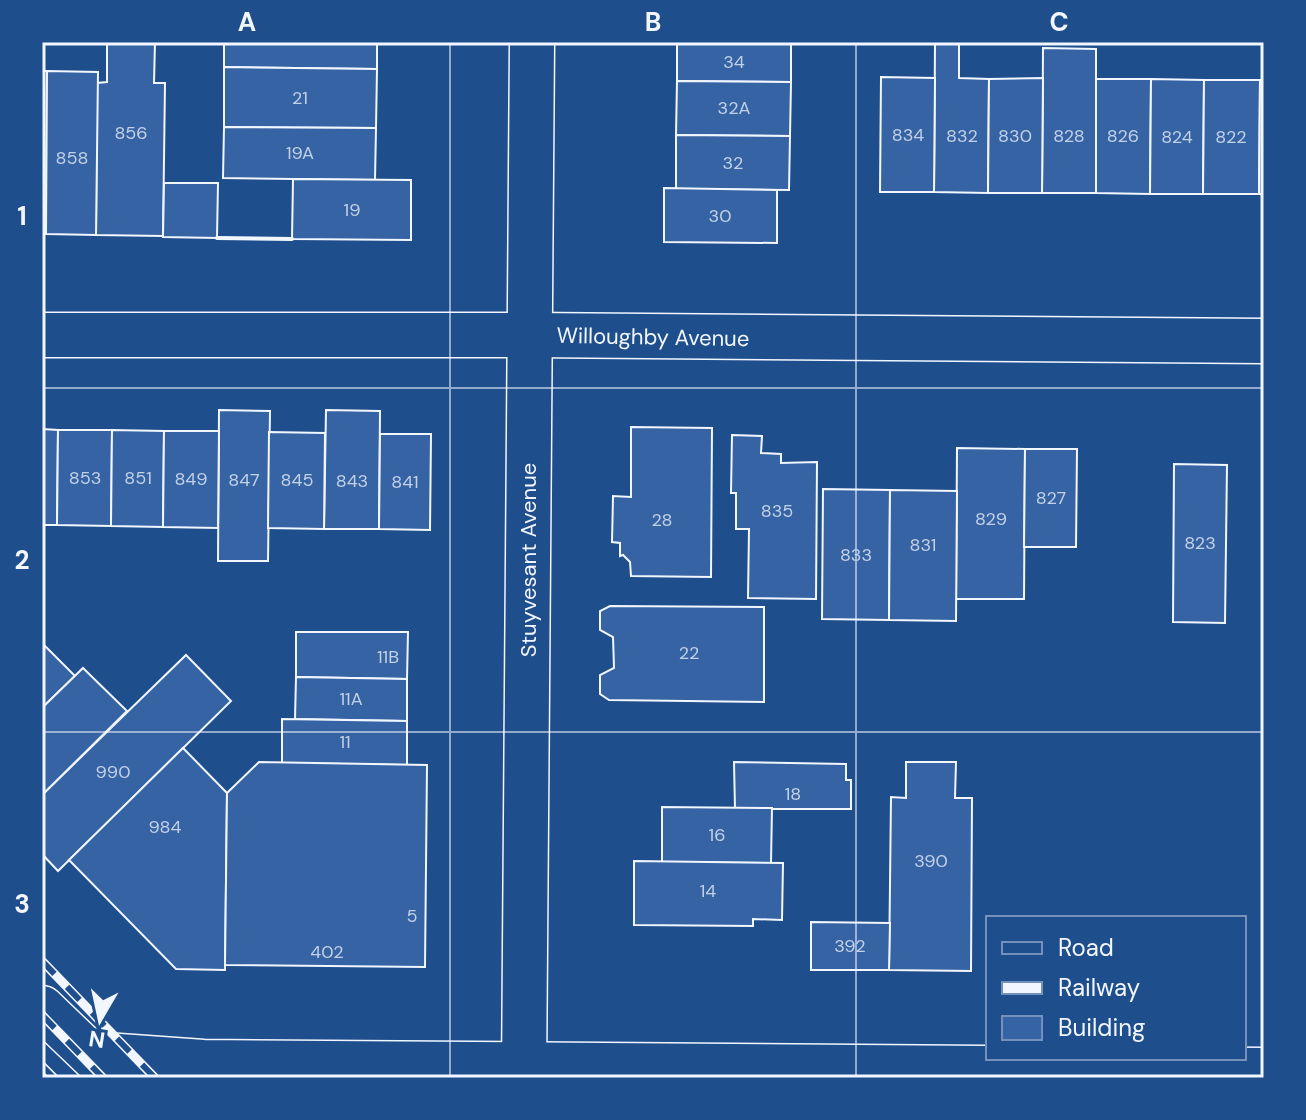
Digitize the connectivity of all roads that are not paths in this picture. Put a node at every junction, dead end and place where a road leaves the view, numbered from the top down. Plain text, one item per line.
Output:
1 (532, 42) edge
2 (42, 335) edge
3 (530, 335) junction
4 (1264, 341) edge
5 (42, 1008) edge
6 (103, 1066) edge
7 (1264, 1070) edge
8 (524, 1071) edge

1 - 3 street, Stuyvesant Avenue
2 - 3 street, Willoughby Avenue
3 - 4 street, Willoughby Avenue
3 - 8 street, Stuyvesant Avenue
5 - 6 street
6 - 8 street
7 - 8 street

